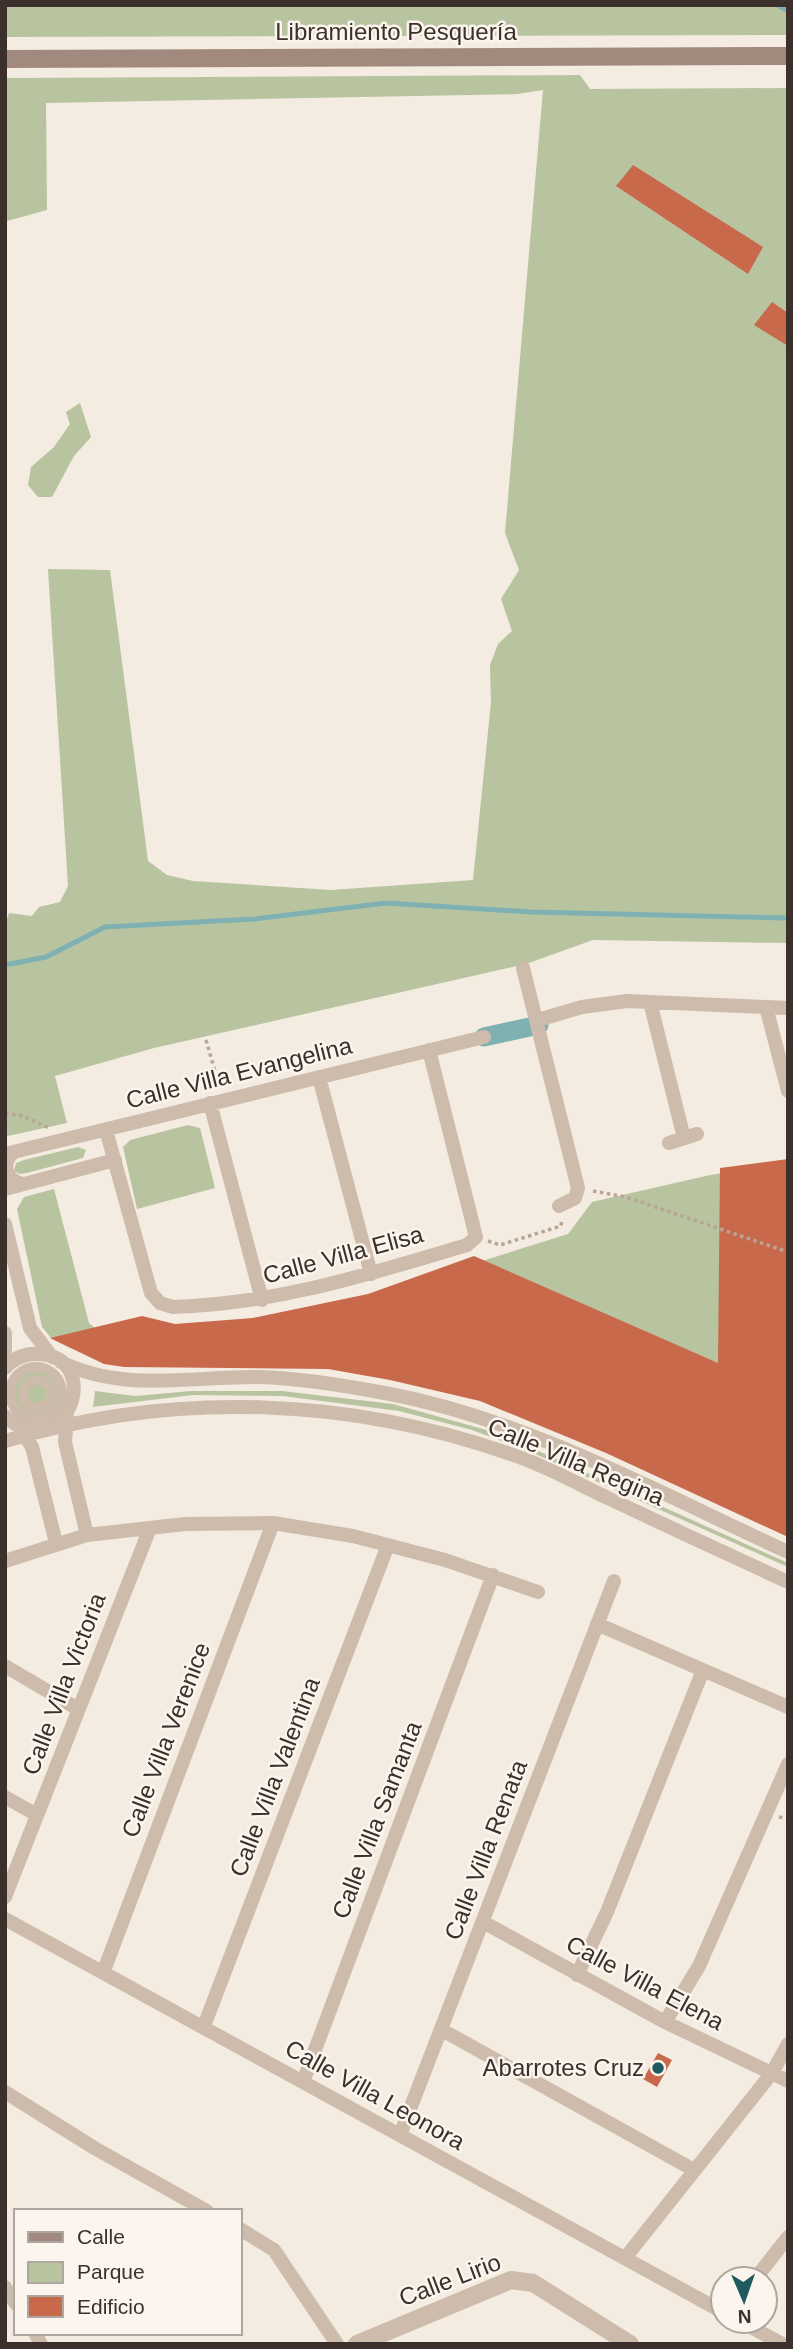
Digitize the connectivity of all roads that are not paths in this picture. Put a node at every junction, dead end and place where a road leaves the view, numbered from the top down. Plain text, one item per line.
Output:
1 (788, 56) edge
2 (5, 59) edge
3 (523, 968) dead end
4 (650, 1002) junction
5 (766, 1007) junction
6 (788, 1008) edge
7 (538, 1020) junction
8 (484, 1037) dead end
9 (429, 1050) junction
10 (319, 1077) junction
11 (788, 1091) edge
12 (216, 1102) junction
13 (106, 1130) junction
14 (669, 1143) dead end
15 (9, 1153) edge
16 (115, 1160) junction
17 (23, 1184) junction
18 (5, 1189) edge
19 (563, 1205) road end
20 (5, 1224) edge
21 (370, 1274) junction
22 (262, 1300) junction
23 (5, 1333) edge
24 (5, 1362) edge
25 (29, 1368) junction
26 (47, 1370) junction
27 (7, 1375) edge
28 (24, 1395) junction
29 (48, 1406) junction
30 (65, 1408) junction
31 (10, 1415) edge
32 (65, 1424) junction
33 (26, 1435) junction
34 (5, 1441) edge
35 (272, 1523) junction
36 (150, 1528) junction
37 (87, 1535) junction
38 (56, 1543) junction
39 (388, 1545) junction
40 (788, 1552) edge
41 (5, 1561) edge
42 (493, 1575) junction
43 (614, 1581) dead end
44 (788, 1582) edge
45 (538, 1592) dead end
46 (597, 1624) junction
47 (5, 1666) edge
48 (703, 1670) junction
49 (788, 1707) edge
50 (78, 1709) junction
51 (788, 1764) edge
52 (5, 1797) edge
53 (37, 1815) junction
54 (5, 1897) edge
55 (5, 1919) edge
56 (483, 1922) junction
57 (103, 1973) junction
58 (577, 1975) junction
59 (665, 2022) junction
60 (204, 2026) junction
61 (442, 2030) junction
62 (788, 2044) edge
63 (772, 2073) junction
64 (788, 2081) edge
65 (303, 2082) junction
66 (5, 2092) edge
67 (400, 2135) junction
68 (694, 2170) junction
69 (203, 2209) edge
70 (242, 2230) edge
71 (788, 2237) edge
72 (625, 2258) junction
73 (766, 2265) edge
74 (709, 2304) edge
75 (766, 2335) edge
76 (337, 2344) edge
77 (357, 2344) edge
78 (630, 2344) edge
79 (782, 2344) edge

1 - 2 main road, Libramiento Pesquería
3 - 7 street
4 - 5 street
4 - 7 street
4 - 14 street
5 - 6 street
5 - 11 street
7 - 19 street
8 - 9 street, Calle Villa Evangelina
9 - 10 street, Calle Villa Evangelina
9 - 21 street, Calle Villa Elisa
10 - 12 street, Calle Villa Evangelina
10 - 21 street
12 - 13 street, Calle Villa Evangelina
12 - 22 street
13 - 15 street, Calle Villa Evangelina
13 - 16 street, Calle Villa Elisa
15 - 17 street
16 - 17 street
16 - 22 street, Calle Villa Elisa
17 - 18 street
20 - 26 street
21 - 22 street, Calle Villa Elisa
23 - 24 street
25 - 26 street
25 - 26 street
25 - 27 street
26 - 27 street
26 - 28 street
26 - 29 street
26 - 30 street
26 - 40 street, Calle Villa Regina
27 - 28 street
27 - 31 street
28 - 29 street
28 - 31 street
29 - 30 street
29 - 30 street
29 - 30 street
29 - 31 street
29 - 32 street, Calle Villa Regina
29 - 33 street, Calle Villa Regina
30 - 32 street
31 - 33 street
32 - 37 street
32 - 44 street, Calle Villa Regina
33 - 34 street, Calle Villa Regina
33 - 38 street
35 - 36 street
35 - 39 street
35 - 57 street, Calle Villa Verenice
36 - 37 street
36 - 50 street, Calle Villa Victoria
37 - 38 street
38 - 41 street
39 - 42 street
39 - 60 street, Calle Villa Valentina
42 - 45 street
42 - 65 street, Calle Villa Samanta
43 - 46 street, Calle Villa Renata
46 - 48 street
46 - 56 street, Calle Villa Renata
47 - 50 street
48 - 49 street
48 - 58 street
50 - 53 street, Calle Villa Victoria
51 - 59 street
52 - 53 street
53 - 54 street, Calle Villa Victoria
55 - 57 street, Calle Villa Leonora
56 - 58 street, Calle Villa Elena
56 - 61 street, Calle Villa Renata
57 - 60 street, Calle Villa Leonora
58 - 59 street, Calle Villa Elena
59 - 63 street, Calle Villa Elena
60 - 65 street, Calle Villa Leonora
61 - 67 street, Calle Villa Renata
61 - 68 street
62 - 63 street
63 - 64 street, Calle Villa Elena
63 - 68 street
65 - 67 street, Calle Villa Leonora
66 - 69 street
67 - 72 street, Calle Villa Leonora
68 - 72 street
70 - 76 street
71 - 73 street
72 - 74 street, Calle Villa Leonora
75 - 79 street
77 - 78 street, Calle Lirio

